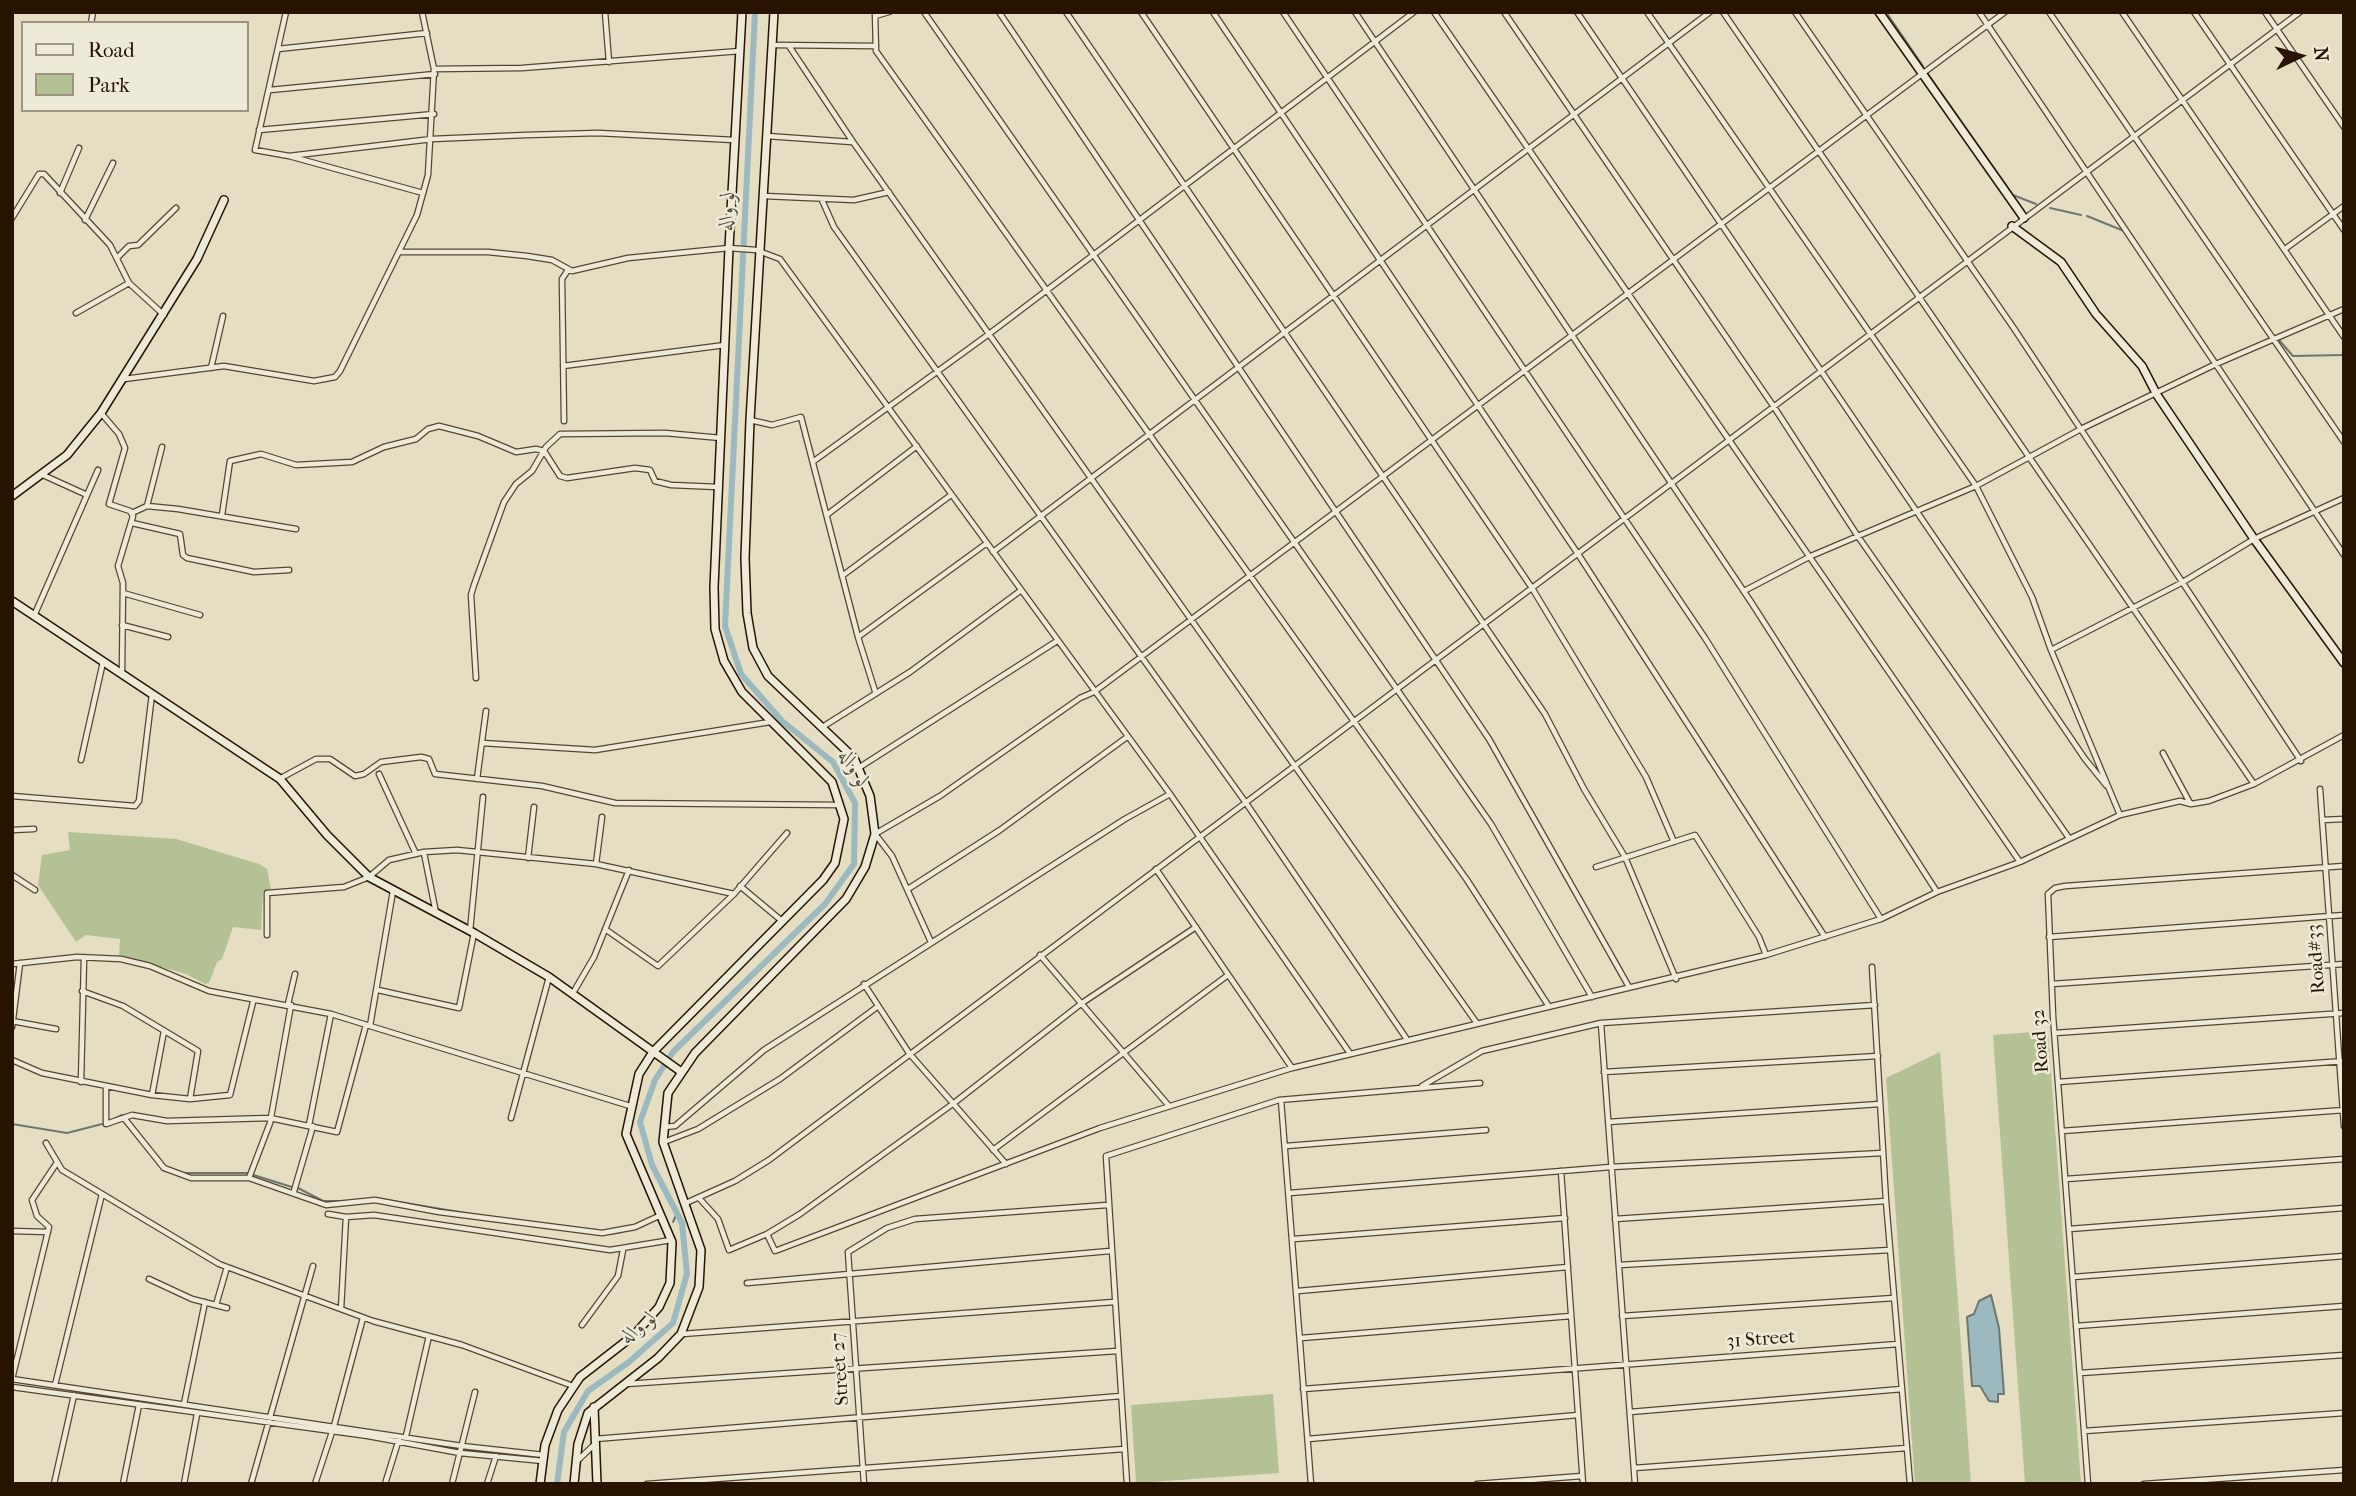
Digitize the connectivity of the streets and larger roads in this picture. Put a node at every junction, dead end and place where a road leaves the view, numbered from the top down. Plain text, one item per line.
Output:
1 (286, 12) edge
2 (422, 12) edge
3 (605, 12) edge
4 (742, 12) edge
5 (774, 12) edge
6 (889, 12) edge
7 (924, 12) edge
8 (999, 12) edge
9 (1066, 12) edge
10 (1141, 12) edge
11 (1213, 12) edge
12 (1283, 12) edge
13 (1355, 12) edge
14 (1414, 12) edge
15 (1434, 12) edge
16 (1504, 12) edge
17 (1577, 12) edge
18 (1647, 12) edge
19 (1710, 12) edge
20 (1723, 12) edge
21 (1795, 12) edge
22 (1879, 12) edge
23 (1979, 12) edge
24 (2005, 12) edge
25 (2049, 12) edge
26 (2122, 12) edge
27 (2194, 12) edge
28 (2265, 12) edge
29 (2300, 12) edge
30 (875, 14) edge
31 (1989, 25) junction
32 (2277, 30) junction
33 (427, 33) junction
34 (1375, 42) junction
35 (1668, 43) junction
36 (772, 45) junction
37 (789, 46) junction
38 (876, 47) junction
39 (278, 49) junction
40 (741, 51) junction
41 (609, 62) junction
42 (2230, 65) junction
43 (434, 72) junction
44 (1921, 74) junction
45 (1328, 78) junction
46 (1622, 78) junction
47 (270, 90) junction
48 (2183, 101) junction
49 (1280, 113) junction
50 (434, 114) junction
51 (1574, 114) junction
52 (1866, 115) junction
53 (2344, 127) edge
54 (259, 130) junction
55 (767, 136) junction
56 (2136, 136) junction
57 (432, 139) junction
58 (734, 140) junction
59 (853, 142) junction
60 (79, 148) dead end
61 (1528, 148) junction
62 (1233, 149) junction
63 (1818, 151) junction
64 (289, 156) junction
65 (113, 163) dead end
66 (2088, 172) junction
67 (1186, 186) junction
68 (1768, 188) junction
69 (1473, 190) junction
70 (889, 192) junction
71 (60, 193) junction
72 (423, 193) junction
73 (763, 195) junction
74 (224, 200) dead end
75 (822, 200) junction
76 (2344, 206) edge
77 (176, 208) dead end
78 (2332, 214) junction
79 (12, 218) edge
80 (2024, 218) junction
81 (1139, 219) junction
82 (85, 220) junction
83 (1721, 223) junction
84 (1427, 225) junction
85 (2012, 226) junction
86 (2344, 230) edge
87 (732, 248) junction
88 (2285, 248) junction
89 (758, 250) junction
90 (399, 252) junction
91 (1094, 254) junction
92 (118, 257) junction
93 (1673, 260) junction
94 (1380, 261) junction
95 (1967, 263) junction
96 (568, 269) junction
97 (129, 283) junction
98 (1046, 290) junction
99 (1629, 293) junction
100 (1333, 296) junction
101 (1919, 298) junction
102 (2344, 309) edge
103 (76, 313) dead end
104 (163, 315) junction
105 (223, 316) dead end
106 (2328, 316) junction
107 (1287, 331) junction
108 (989, 334) junction
109 (1871, 334) junction
110 (1572, 336) junction
111 (2344, 337) edge
112 (2274, 340) junction
113 (725, 345) junction
114 (2216, 364) junction
115 (563, 366) junction
116 (1239, 366) junction
117 (211, 368) junction
118 (1525, 371) junction
119 (1822, 371) junction
120 (937, 373) junction
121 (124, 379) junction
122 (2157, 395) junction
123 (1195, 399) junction
124 (1477, 407) junction
125 (1774, 407) junction
126 (890, 408) junction
127 (101, 413) junction
128 (750, 420) junction
129 (564, 421) dead end
130 (2081, 429) junction
131 (1149, 434) junction
132 (721, 438) junction
133 (1729, 440) junction
134 (1433, 441) junction
135 (2344, 442) edge
136 (917, 446) junction
137 (162, 447) dead end
138 (544, 451) junction
139 (2029, 459) junction
140 (814, 461) junction
141 (98, 471) dead end
142 (43, 475) junction
143 (1385, 476) junction
144 (1090, 477) junction
145 (1672, 484) junction
146 (1976, 486) junction
147 (719, 487) junction
148 (87, 495) junction
149 (951, 495) junction
150 (12, 496) edge
151 (2344, 498) edge
152 (147, 506) junction
153 (1917, 510) junction
154 (1337, 512) junction
155 (2315, 512) junction
156 (132, 513) junction
157 (828, 514) junction
158 (222, 515) junction
159 (1040, 515) junction
160 (1623, 520) junction
161 (132, 523) junction
162 (296, 529) dead end
163 (1857, 535) junction
164 (2254, 539) junction
165 (987, 543) junction
166 (1296, 543) junction
167 (993, 552) junction
168 (1578, 554) junction
169 (2344, 555) edge
170 (1811, 556) junction
171 (289, 570) dead end
172 (842, 576) junction
173 (1251, 576) junction
174 (2183, 582) junction
175 (1532, 588) junction
176 (1020, 591) junction
177 (1744, 591) junction
178 (123, 593) junction
179 (12, 601) edge
180 (2132, 609) junction
181 (200, 615) dead end
182 (34, 616) junction
183 (1192, 620) junction
184 (1485, 624) junction
185 (122, 625) junction
186 (168, 637) dead end
187 (858, 637) junction
188 (1057, 641) junction
189 (2051, 650) junction
190 (1142, 657) junction
191 (1436, 659) junction
192 (103, 661) junction
193 (2344, 663) edge
194 (122, 673) junction
195 (477, 678) dead end
196 (1397, 688) junction
197 (875, 691) junction
198 (1094, 692) junction
199 (153, 693) junction
200 (486, 711) dead end
201 (1354, 721) junction
202 (770, 722) junction
203 (824, 726) junction
204 (2344, 735) edge
205 (1127, 737) junction
206 (482, 743) junction
207 (2163, 753) dead end
208 (81, 760) dead end
209 (2301, 761) junction
210 (1296, 764) junction
211 (859, 767) junction
212 (379, 774) dead end
213 (280, 779) junction
214 (477, 779) junction
215 (2254, 784) junction
216 (2106, 785) junction
217 (2320, 789) dead end
218 (1170, 794) junction
219 (12, 796) edge
220 (483, 797) dead end
221 (1246, 803) junction
222 (2191, 804) junction
223 (841, 805) junction
224 (534, 807) dead end
225 (2120, 815) junction
226 (602, 817) dead end
227 (2344, 819) edge
228 (2322, 820) junction
229 (34, 829) dead end
230 (12, 830) edge
231 (787, 833) dead end
232 (875, 834) junction
233 (1200, 836) junction
234 (2069, 838) junction
235 (1674, 842) junction
236 (424, 852) junction
237 (478, 853) junction
238 (416, 854) junction
239 (1625, 857) junction
240 (528, 858) junction
241 (2020, 862) junction
242 (596, 864) junction
243 (2344, 866) edge
244 (1596, 867) dead end
245 (2325, 867) junction
246 (1156, 869) junction
247 (629, 870) junction
248 (12, 875) edge
249 (369, 877) junction
250 (740, 886) junction
251 (908, 889) junction
252 (35, 890) dead end
253 (393, 890) junction
254 (1937, 892) junction
255 (734, 894) junction
256 (436, 914) junction
257 (2344, 915) edge
258 (2328, 916) junction
259 (1881, 919) junction
260 (782, 921) junction
261 (1196, 927) junction
262 (605, 929) junction
263 (472, 932) junction
264 (267, 935) dead end
265 (1825, 937) junction
266 (2049, 937) junction
267 (931, 942) junction
268 (1766, 955) junction
269 (1040, 956) junction
270 (84, 958) junction
271 (20, 963) junction
272 (12, 964) edge
273 (2344, 964) edge
274 (2332, 965) junction
275 (1872, 967) dead end
276 (295, 974) dead end
277 (1228, 975) junction
278 (549, 978) junction
279 (1676, 979) junction
280 (864, 984) junction
281 (2052, 984) junction
282 (1629, 987) junction
283 (378, 990) junction
284 (82, 991) junction
285 (572, 993) junction
286 (1591, 997) junction
287 (253, 1002) junction
288 (1082, 1003) junction
289 (290, 1004) junction
290 (1548, 1005) junction
291 (1875, 1005) junction
292 (877, 1007) junction
293 (2344, 1013) edge
294 (331, 1014) junction
295 (2336, 1014) junction
296 (13, 1021) edge
297 (1476, 1022) junction
298 (1601, 1023) junction
299 (368, 1025) junction
300 (12, 1027) edge
301 (56, 1029) dead end
302 (164, 1031) junction
303 (2055, 1034) junction
304 (1406, 1038) junction
305 (1125, 1052) junction
306 (1349, 1052) junction
307 (909, 1053) junction
308 (656, 1054) junction
309 (1878, 1056) junction
310 (12, 1060) edge
311 (2341, 1061) edge
312 (1292, 1068) junction
313 (678, 1070) junction
314 (1604, 1072) junction
315 (523, 1073) junction
316 (81, 1082) junction
317 (2058, 1082) junction
318 (1480, 1083) dead end
319 (106, 1086) junction
320 (1418, 1088) junction
321 (152, 1095) junction
322 (190, 1099) junction
323 (1281, 1100) junction
324 (954, 1103) junction
325 (1880, 1104) junction
326 (1169, 1106) junction
327 (630, 1107) junction
328 (2343, 1110) edge
329 (124, 1118) junction
330 (270, 1118) junction
331 (510, 1118) dead end
332 (1608, 1122) junction
333 (311, 1125) junction
334 (2344, 1126) edge
335 (663, 1127) junction
336 (1486, 1130) dead end
337 (2062, 1131) junction
338 (663, 1142) junction
339 (46, 1143) dead end
340 (1286, 1146) junction
341 (993, 1150) junction
342 (1883, 1153) junction
343 (2344, 1159) edge
344 (56, 1164) junction
345 (1006, 1164) junction
346 (1611, 1167) junction
347 (1561, 1171) junction
348 (249, 1178) junction
349 (2066, 1179) junction
350 (294, 1191) junction
351 (1290, 1193) junction
352 (102, 1194) junction
353 (699, 1198) junction
354 (1886, 1201) junction
355 (686, 1203) junction
356 (1107, 1205) junction
357 (2344, 1208) edge
358 (328, 1214) dead end
359 (662, 1215) junction
360 (346, 1217) junction
361 (1565, 1218) junction
362 (1615, 1219) junction
363 (2069, 1230) junction
364 (12, 1231) edge
365 (48, 1232) junction
366 (767, 1234) junction
367 (1294, 1239) junction
368 (671, 1240) junction
369 (624, 1250) junction
370 (1890, 1250) junction
371 (1110, 1251) junction
372 (2344, 1256) edge
373 (1619, 1265) junction
374 (313, 1266) dead end
375 (227, 1267) junction
376 (1568, 1267) junction
377 (849, 1274) junction
378 (2073, 1277) junction
379 (149, 1279) dead end
380 (747, 1283) dead end
381 (1298, 1291) junction
382 (304, 1295) junction
383 (1895, 1298) junction
384 (205, 1302) junction
385 (1114, 1302) junction
386 (216, 1305) junction
387 (2344, 1306) edge
388 (227, 1308) dead end
389 (341, 1309) junction
390 (1571, 1316) junction
391 (1622, 1316) junction
392 (363, 1318) junction
393 (852, 1321) junction
394 (582, 1325) dead end
395 (2076, 1326) junction
396 (681, 1334) junction
397 (429, 1336) junction
398 (1301, 1338) junction
399 (1898, 1344) junction
400 (1117, 1351) junction
401 (2344, 1355) edge
402 (1626, 1364) junction
403 (1575, 1367) junction
404 (855, 1369) junction
405 (2080, 1373) junction
406 (12, 1379) edge
407 (55, 1385) junction
408 (620, 1385) junction
409 (12, 1387) edge
410 (574, 1387) junction
411 (1303, 1389) junction
412 (1902, 1389) junction
413 (475, 1392) dead end
414 (74, 1395) junction
415 (1121, 1396) junction
416 (184, 1404) junction
417 (139, 1405) junction
418 (594, 1407) junction
419 (1630, 1412) junction
420 (2344, 1413) edge
421 (197, 1414) junction
422 (1578, 1415) junction
423 (270, 1416) junction
424 (859, 1419) junction
425 (268, 1423) junction
426 (334, 1426) junction
427 (2084, 1431) junction
428 (331, 1432) junction
429 (401, 1437) junction
430 (1308, 1439) junction
431 (596, 1441) junction
432 (462, 1446) junction
433 (1907, 1448) junction
434 (1124, 1449) junction
435 (460, 1453) junction
436 (496, 1456) junction
437 (543, 1458) junction
438 (576, 1462) junction
439 (862, 1468) junction
440 (1634, 1468) junction
441 (2344, 1470) edge
442 (1582, 1476) junction
443 (54, 1484) edge
444 (123, 1484) edge
445 (184, 1484) edge
446 (251, 1484) edge
447 (315, 1484) edge
448 (385, 1484) edge
449 (452, 1484) edge
450 (487, 1484) edge
451 (540, 1484) edge
452 (574, 1484) edge
453 (597, 1484) edge
454 (647, 1484) edge
455 (864, 1484) edge
456 (1127, 1484) edge
457 (1311, 1484) edge
458 (1478, 1484) edge
459 (1583, 1484) edge
460 (1635, 1484) edge
461 (1910, 1484) edge
462 (2088, 1484) edge
463 (2144, 1484) edge

1 - 39 street
2 - 33 street
3 - 41 street
4 - 40 street
5 - 36 street
6 - 30 street
7 - 91 street
8 - 81 street
9 - 67 street
10 - 62 street
11 - 49 street
12 - 45 street
13 - 34 street
14 - 34 street
15 - 61 street
16 - 51 street
17 - 46 street
18 - 35 street
19 - 35 street
20 - 63 street
21 - 52 street
22 - 44 street
23 - 31 street
24 - 31 street
25 - 56 street
26 - 48 street
27 - 42 street
28 - 32 street
29 - 32 street
30 - 38 street
31 - 44 street
31 - 66 street
32 - 42 street
32 - 53 street
33 - 39 street
33 - 43 street
34 - 45 street
34 - 69 street
35 - 46 street
35 - 68 street
36 - 37 street
36 - 55 street
37 - 38 street
37 - 59 street
38 - 98 street
39 - 47 street
40 - 41 street
40 - 58 street
41 - 43 street
42 - 48 street
42 - 78 street
43 - 47 street
43 - 50 street
44 - 52 street
44 - 80 street
45 - 49 street
45 - 84 street
46 - 51 street
46 - 83 street
47 - 54 street
48 - 56 street
48 - 88 street
49 - 62 street
49 - 94 street
50 - 54 street
50 - 57 street
51 - 61 street
51 - 93 street
52 - 63 street
52 - 95 street
54 - 64 street
55 - 59 street
55 - 73 street
56 - 66 street
56 - 112 street
57 - 58 street
57 - 64 street
57 - 72 street
58 - 87 street
59 - 70 street
60 - 71 street
61 - 69 street
61 - 99 street
62 - 67 street
62 - 100 street
63 - 68 street
63 - 101 street
64 - 72 street
65 - 82 street
66 - 80 street
66 - 114 street
67 - 81 street
67 - 107 street
68 - 83 street
68 - 109 street
69 - 84 street
69 - 110 street
70 - 75 street
70 - 108 street
71 - 79 street
71 - 82 street
72 - 90 street
73 - 75 street
73 - 89 street
74 - 104 street
75 - 120 street
76 - 78 street
77 - 92 street
78 - 86 street
78 - 88 street
80 - 85 street
81 - 91 street
81 - 116 street
82 - 92 street
83 - 93 street
83 - 119 street
84 - 94 street
84 - 118 street
85 - 95 street
85 - 122 street
87 - 89 street
87 - 96 street
87 - 113 street
88 - 106 street
89 - 126 street
89 - 128 street
90 - 96 street
90 - 117 street
91 - 98 street
91 - 123 street
92 - 97 street
93 - 99 street
93 - 125 street
94 - 100 street
94 - 124 street
95 - 101 street
95 - 130 street
96 - 115 street
97 - 103 street
97 - 104 street
98 - 108 street
98 - 131 street
99 - 110 street
99 - 133 street
100 - 107 street
100 - 134 street
101 - 109 street
101 - 139 street
102 - 106 street
104 - 121 street
105 - 117 street
106 - 111 street
106 - 112 street
107 - 116 street
107 - 143 street
108 - 120 street
108 - 144 street
109 - 119 street
109 - 146 street
110 - 118 street
110 - 145 street
112 - 114 street
112 - 135 street
113 - 115 street
113 - 132 street
114 - 122 street
114 - 155 street
115 - 129 street
116 - 123 street
116 - 154 street
117 - 121 street
118 - 124 street
118 - 160 street
119 - 125 street
119 - 153 street
120 - 126 street
120 - 159 street
121 - 127 street
122 - 130 street
122 - 164 street
123 - 131 street
123 - 166 street
124 - 134 street
124 - 168 street
125 - 133 street
125 - 163 street
126 - 136 street
126 - 140 street
127 - 142 street
127 - 156 street
128 - 140 street
128 - 203 street
130 - 139 street
130 - 174 street
131 - 144 street
131 - 173 street
132 - 138 street
132 - 147 street
133 - 145 street
133 - 170 street
134 - 143 street
134 - 175 street
136 - 149 street
136 - 157 street
137 - 152 street
138 - 147 street
138 - 158 street
138 - 195 street
139 - 146 street
139 - 180 street
140 - 157 street
141 - 148 street
142 - 148 street
142 - 150 street
143 - 154 street
143 - 184 street
144 - 159 street
144 - 183 street
145 - 160 street
145 - 177 street
146 - 153 street
146 - 189 street
147 - 202 street
148 - 182 street
149 - 165 street
149 - 172 street
151 - 155 street
152 - 156 street
152 - 158 street
153 - 163 street
153 - 216 street
154 - 166 street
154 - 191 street
155 - 164 street
155 - 169 street
156 - 161 street
157 - 172 street
158 - 162 street
159 - 167 street
159 - 190 street
160 - 168 street
160 - 259 street
161 - 171 street
161 - 178 street
163 - 170 street
163 - 234 street
164 - 174 street
164 - 193 street
165 - 167 street
165 - 187 street
166 - 173 street
166 - 196 street
167 - 176 street
168 - 175 street
168 - 265 street
170 - 177 street
170 - 241 street
172 - 187 street
173 - 183 street
173 - 201 street
174 - 180 street
174 - 209 street
175 - 184 street
175 - 235 street
176 - 188 street
176 - 197 street
177 - 254 street
178 - 181 street
178 - 185 street
179 - 182 street
180 - 189 street
180 - 215 street
182 - 192 street
183 - 190 street
183 - 210 street
184 - 191 street
184 - 239 street
185 - 186 street
185 - 194 street
187 - 197 street
188 - 198 street
188 - 211 street
189 - 216 street
190 - 198 street
190 - 221 street
191 - 196 street
191 - 282 street
192 - 194 street
192 - 208 street
194 - 199 street
196 - 201 street
196 - 286 street
197 - 203 street
198 - 205 street
198 - 232 street
199 - 213 street
199 - 219 street
200 - 206 street
201 - 210 street
201 - 290 street
202 - 206 street
202 - 223 street
203 - 211 street
204 - 209 street
205 - 218 street
205 - 251 street
206 - 214 street
207 - 222 street
209 - 215 street
210 - 221 street
210 - 297 street
211 - 232 street
212 - 238 street
213 - 214 street
213 - 249 street
214 - 223 street
215 - 222 street
216 - 225 street
217 - 228 street, Road#33
218 - 233 street
218 - 267 street
220 - 237 street
221 - 233 street
221 - 304 street
222 - 225 street
223 - 260 street
224 - 240 street
225 - 234 street
226 - 242 street
227 - 228 street
228 - 245 street, Road#33
229 - 230 street
231 - 250 street
232 - 251 street
232 - 313 street
233 - 246 street
233 - 306 street
234 - 241 street
235 - 239 street
235 - 268 street
236 - 237 street
236 - 238 street
236 - 256 street
237 - 240 street
237 - 263 street
238 - 249 street
239 - 244 street
239 - 279 street
240 - 242 street
241 - 254 street
242 - 247 street
243 - 245 street, Road 32
245 - 258 street, Road#33
245 - 266 street, Road 32
246 - 261 street
246 - 269 street
247 - 255 street
247 - 262 street
248 - 252 street
249 - 253 street
249 - 264 street
250 - 255 street
250 - 260 street
251 - 267 street
253 - 256 street
253 - 283 street
254 - 259 street
255 - 262 street
256 - 263 street
257 - 258 street
258 - 266 street
258 - 274 street, Road#33
259 - 265 street
260 - 308 street
261 - 277 street
261 - 288 street
262 - 285 street
263 - 278 street
263 - 283 street
265 - 268 street
266 - 281 street, Road 32
267 - 280 street
268 - 279 street
269 - 288 street
269 - 307 street
270 - 271 street
270 - 284 street
270 - 287 street
271 - 272 street
271 - 296 street
273 - 274 street
274 - 281 street
274 - 295 street, Road#33
275 - 291 street
276 - 289 street
277 - 305 street
277 - 312 street
278 - 285 street
278 - 315 street
279 - 282 street
280 - 292 street
280 - 335 street
281 - 303 street, Road 32
282 - 286 street
283 - 299 street
284 - 302 street
284 - 316 street
285 - 308 street
286 - 290 street
287 - 289 street
287 - 322 street
288 - 305 street
288 - 324 street
289 - 294 street
289 - 330 street
290 - 297 street
291 - 298 street
291 - 309 street
292 - 307 street
292 - 338 street
293 - 295 street
294 - 299 street
294 - 333 street
295 - 303 street
295 - 311 street, Road#33
296 - 300 street
296 - 301 street
297 - 304 street
298 - 314 street
298 - 320 street
299 - 315 street
299 - 333 street
302 - 321 street
302 - 322 street
303 - 317 street, Road 32
304 - 306 street
305 - 326 street
305 - 341 street
306 - 312 street
307 - 324 street
307 - 353 street
308 - 313 street
308 - 327 street
309 - 314 street
309 - 325 street
310 - 316 street
311 - 317 street
311 - 328 street, Road#33
312 - 326 street
313 - 335 street
314 - 332 street
315 - 327 street
315 - 331 street
316 - 319 street
317 - 337 street, Road 32
318 - 320 street
319 - 321 street
319 - 329 street
320 - 323 street
321 - 322 street
323 - 340 street
323 - 356 street
324 - 341 street
324 - 366 street
325 - 332 street
325 - 342 street
326 - 345 street
327 - 359 street
328 - 334 street, Road#33
328 - 337 street
329 - 330 street
329 - 348 street
330 - 333 street
330 - 348 street
332 - 346 street
333 - 350 street
335 - 338 street
336 - 340 street
337 - 349 street, Road 32
338 - 355 street
339 - 344 street
340 - 351 street
341 - 345 street
342 - 346 street
342 - 354 street
343 - 349 street
344 - 352 street
344 - 365 street
345 - 366 street
346 - 347 street
346 - 362 street
347 - 351 street
347 - 361 street
348 - 350 street
349 - 363 street, Road 32
350 - 359 street
351 - 367 street
352 - 375 street
352 - 407 street
353 - 355 street
353 - 366 street
354 - 362 street
354 - 370 street
355 - 396 street
356 - 371 street
356 - 377 street, Street 27
357 - 363 street
358 - 360 street
359 - 368 street
360 - 369 street
360 - 389 street
361 - 367 street
361 - 376 street
362 - 373 street
363 - 378 street, Road 32
364 - 365 street
365 - 406 street
367 - 381 street
368 - 369 street
368 - 410 street
369 - 394 street
370 - 373 street
370 - 383 street
371 - 377 street
371 - 385 street
372 - 378 street
373 - 391 street
374 - 382 street
375 - 382 street
375 - 386 street
376 - 381 street
376 - 390 street
377 - 380 street
377 - 393 street, Street 27
378 - 395 street, Road 32
379 - 384 street
381 - 398 street
382 - 389 street
382 - 423 street
383 - 391 street
383 - 399 street
384 - 386 street
384 - 416 street
385 - 393 street
385 - 400 street
386 - 388 street
387 - 395 street
389 - 392 street
390 - 398 street
390 - 403 street
391 - 402 street
392 - 397 street
392 - 426 street
393 - 396 street
393 - 404 street, Street 27
395 - 405 street, Road 32
396 - 408 street
397 - 410 street
397 - 429 street
398 - 411 street
399 - 402 street, 31 Street
399 - 412 street
400 - 404 street
400 - 415 street
401 - 405 street
402 - 403 street, 31 Street
402 - 419 street
403 - 411 street, 31 Street
403 - 422 street
404 - 408 street
404 - 424 street, Street 27
405 - 427 street, Road 32
406 - 407 street
407 - 416 street
408 - 418 street
409 - 414 street
410 - 437 street
411 - 430 street
412 - 419 street
412 - 433 street
413 - 432 street
414 - 417 street
414 - 443 street
415 - 424 street
415 - 434 street
416 - 423 street
417 - 421 street
417 - 444 street
418 - 431 street
418 - 438 street
419 - 440 street
420 - 427 street
421 - 425 street
421 - 445 street
422 - 430 street
422 - 442 street
423 - 425 street
423 - 426 street
424 - 431 street
424 - 439 street, Street 27
425 - 428 street
425 - 446 street
426 - 428 street
426 - 429 street
427 - 462 street, Road 32
428 - 429 street
428 - 447 street
429 - 432 street
429 - 435 street
429 - 448 street
430 - 457 street
431 - 438 street
431 - 453 street
432 - 435 street
432 - 437 street
433 - 440 street
433 - 461 street
434 - 439 street
434 - 456 street
435 - 436 street
435 - 449 street
436 - 437 street
436 - 450 street
437 - 451 street
438 - 452 street
439 - 454 street
439 - 455 street, Street 27
440 - 460 street
441 - 463 street
442 - 458 street
442 - 459 street

